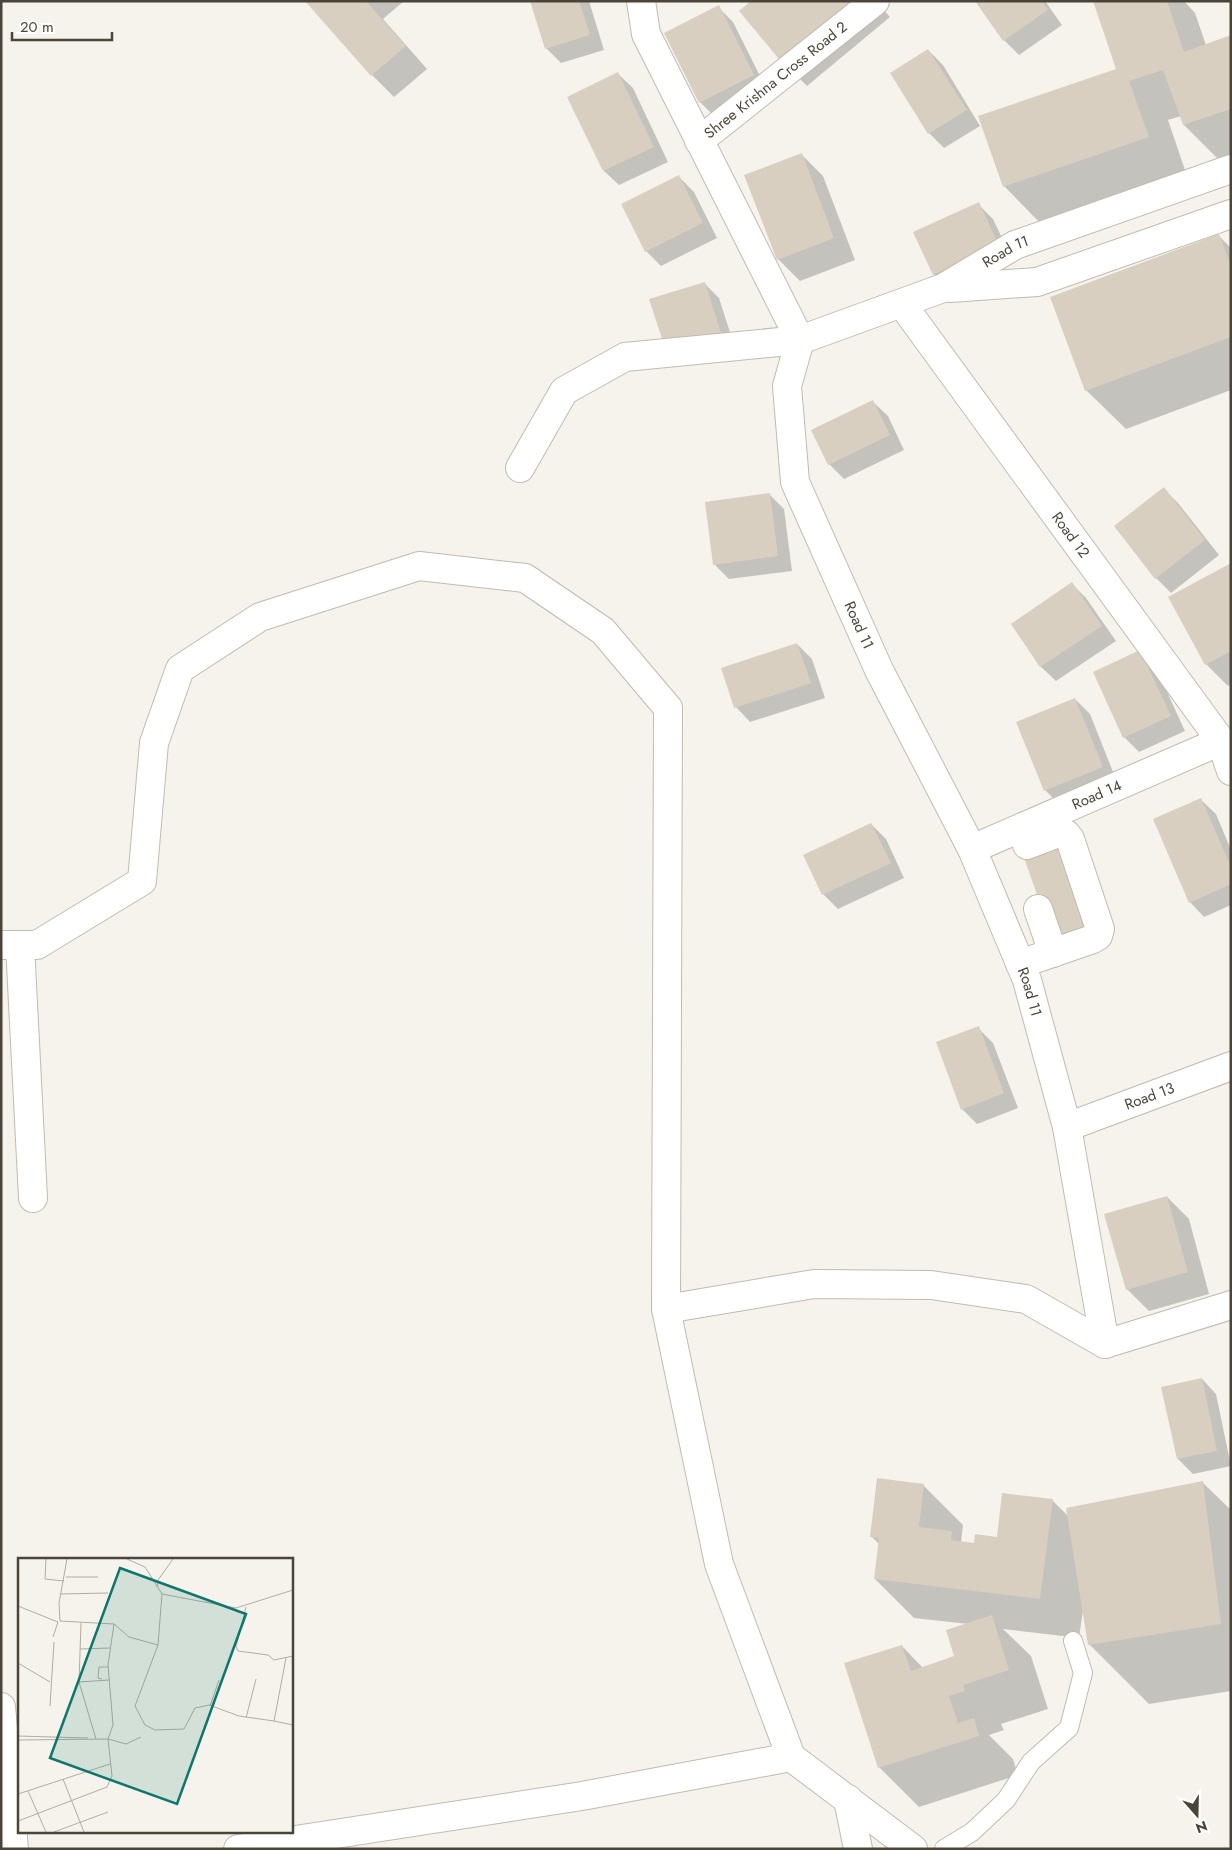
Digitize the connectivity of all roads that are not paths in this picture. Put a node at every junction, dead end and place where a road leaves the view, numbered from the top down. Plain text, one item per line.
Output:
1 (641, 1) edge
2 (875, 1) edge
3 (700, 141) junction
4 (1231, 168) edge
5 (1231, 214) edge
6 (944, 288) junction
7 (902, 304) junction
8 (800, 340) junction
9 (520, 468) dead end
10 (1221, 741) junction
11 (1231, 771) edge
12 (1027, 845) dead end
13 (972, 849) junction
14 (1038, 909) dead end
15 (11, 945) edge
16 (1054, 953) junction
17 (1020, 964) junction
18 (1231, 1066) edge
19 (1067, 1127) junction
20 (33, 1198) dead end
21 (1231, 1305) edge
22 (666, 1309) junction
23 (1105, 1344) junction
24 (1074, 1641) dead end
25 (1, 1707) edge
26 (791, 1757) junction
27 (848, 1799) junction
28 (14, 1849) edge
29 (238, 1849) edge
30 (858, 1849) edge
31 (913, 1849) edge
32 (944, 1849) edge

1 - 3 street
2 - 3 street, Shree Krishna Cross Road 2
3 - 8 street
4 - 6 street, Road 11
5 - 6 street
6 - 7 street, Road 11
7 - 8 street, Road 11
7 - 10 street, Road 12
8 - 9 street
8 - 13 street, Road 11
10 - 11 street, Road 12
10 - 13 street, Road 14
12 - 16 street
13 - 17 street, Road 11
14 - 16 street
15 - 20 street
15 - 22 street
16 - 17 street
17 - 19 street, Road 11
18 - 19 street, Road 13
19 - 23 street, Road 11
21 - 23 street
22 - 23 street
22 - 26 street
24 - 32 lane
25 - 28 street
26 - 27 street
26 - 29 street
27 - 30 street
27 - 31 street

